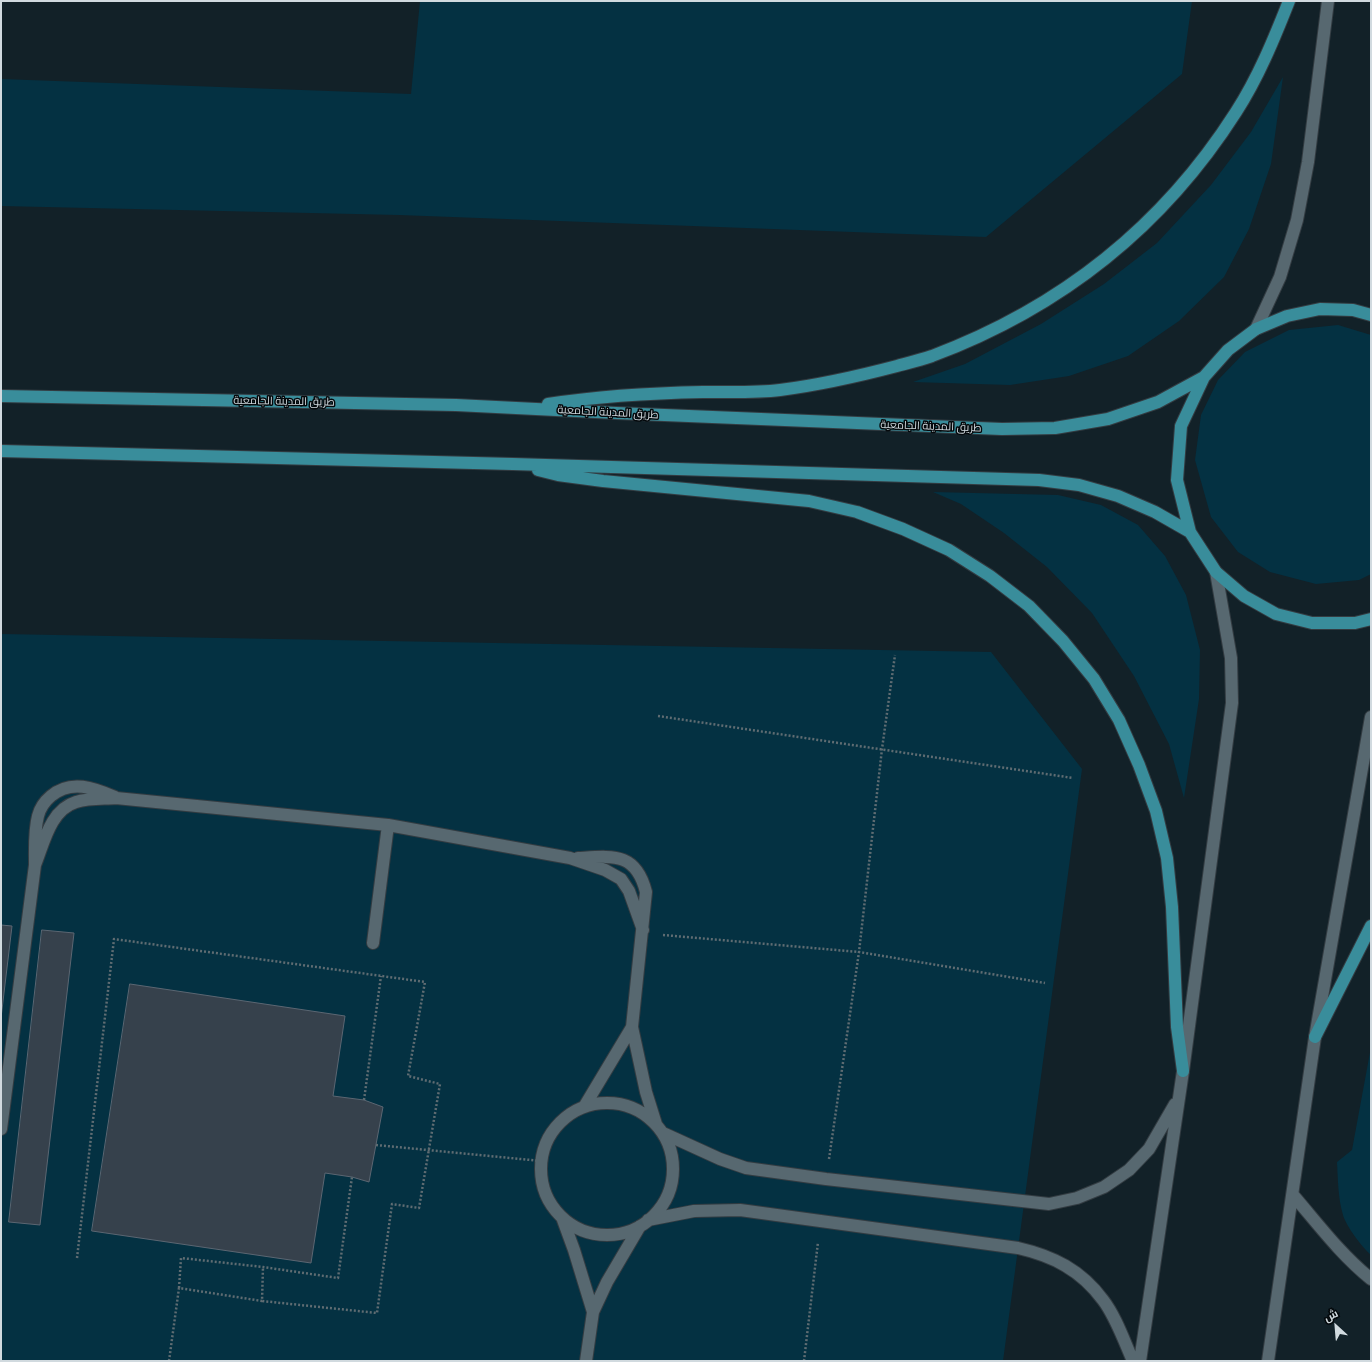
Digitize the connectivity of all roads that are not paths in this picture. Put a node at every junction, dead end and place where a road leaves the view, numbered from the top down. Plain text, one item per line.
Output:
1 (1289, 1) edge
2 (1328, 1) edge
3 (1371, 315) edge
4 (1256, 329) junction
5 (1204, 377) junction
6 (1, 396) edge
7 (526, 407) junction
8 (1, 451) edge
9 (513, 464) junction
10 (1190, 532) junction
11 (1216, 572) junction
12 (1371, 619) edge
13 (1371, 717) edge
14 (116, 798) junction
15 (388, 825) junction
16 (570, 858) junction
17 (35, 865) junction
18 (1371, 926) edge
19 (642, 932) junction
20 (373, 943) dead end
21 (632, 1027) junction
22 (1315, 1037) junction
23 (1183, 1071) junction
24 (1179, 1098) junction
25 (584, 1107) junction
26 (1, 1129) edge
27 (659, 1129) junction
28 (1293, 1195) junction
29 (563, 1220) junction
30 (644, 1223) junction
31 (1371, 1279) edge
32 (593, 1312) junction
33 (586, 1361) edge
34 (1133, 1361) edge
35 (1140, 1361) edge
36 (1268, 1361) edge

1 - 7 main road
2 - 4 street
3 - 4 main road
4 - 5 main road
5 - 7 main road, طريق المدينة الجامعية
5 - 10 main road
6 - 7 main road, طريق المدينة الجامعية
8 - 9 main road
9 - 10 main road
9 - 23 main road
10 - 11 main road
11 - 12 main road
11 - 23 street
13 - 22 street
14 - 15 street
14 - 17 street
14 - 17 street
15 - 16 street
15 - 20 street
16 - 19 street
16 - 19 street
17 - 26 street
18 - 22 main road
19 - 21 street
21 - 25 street
21 - 27 street
22 - 28 street
23 - 24 street
24 - 27 street
24 - 35 street
25 - 27 street
25 - 29 street
27 - 30 street
28 - 31 street
28 - 36 street
29 - 30 street
29 - 32 street
30 - 32 street
30 - 34 street
32 - 33 street

